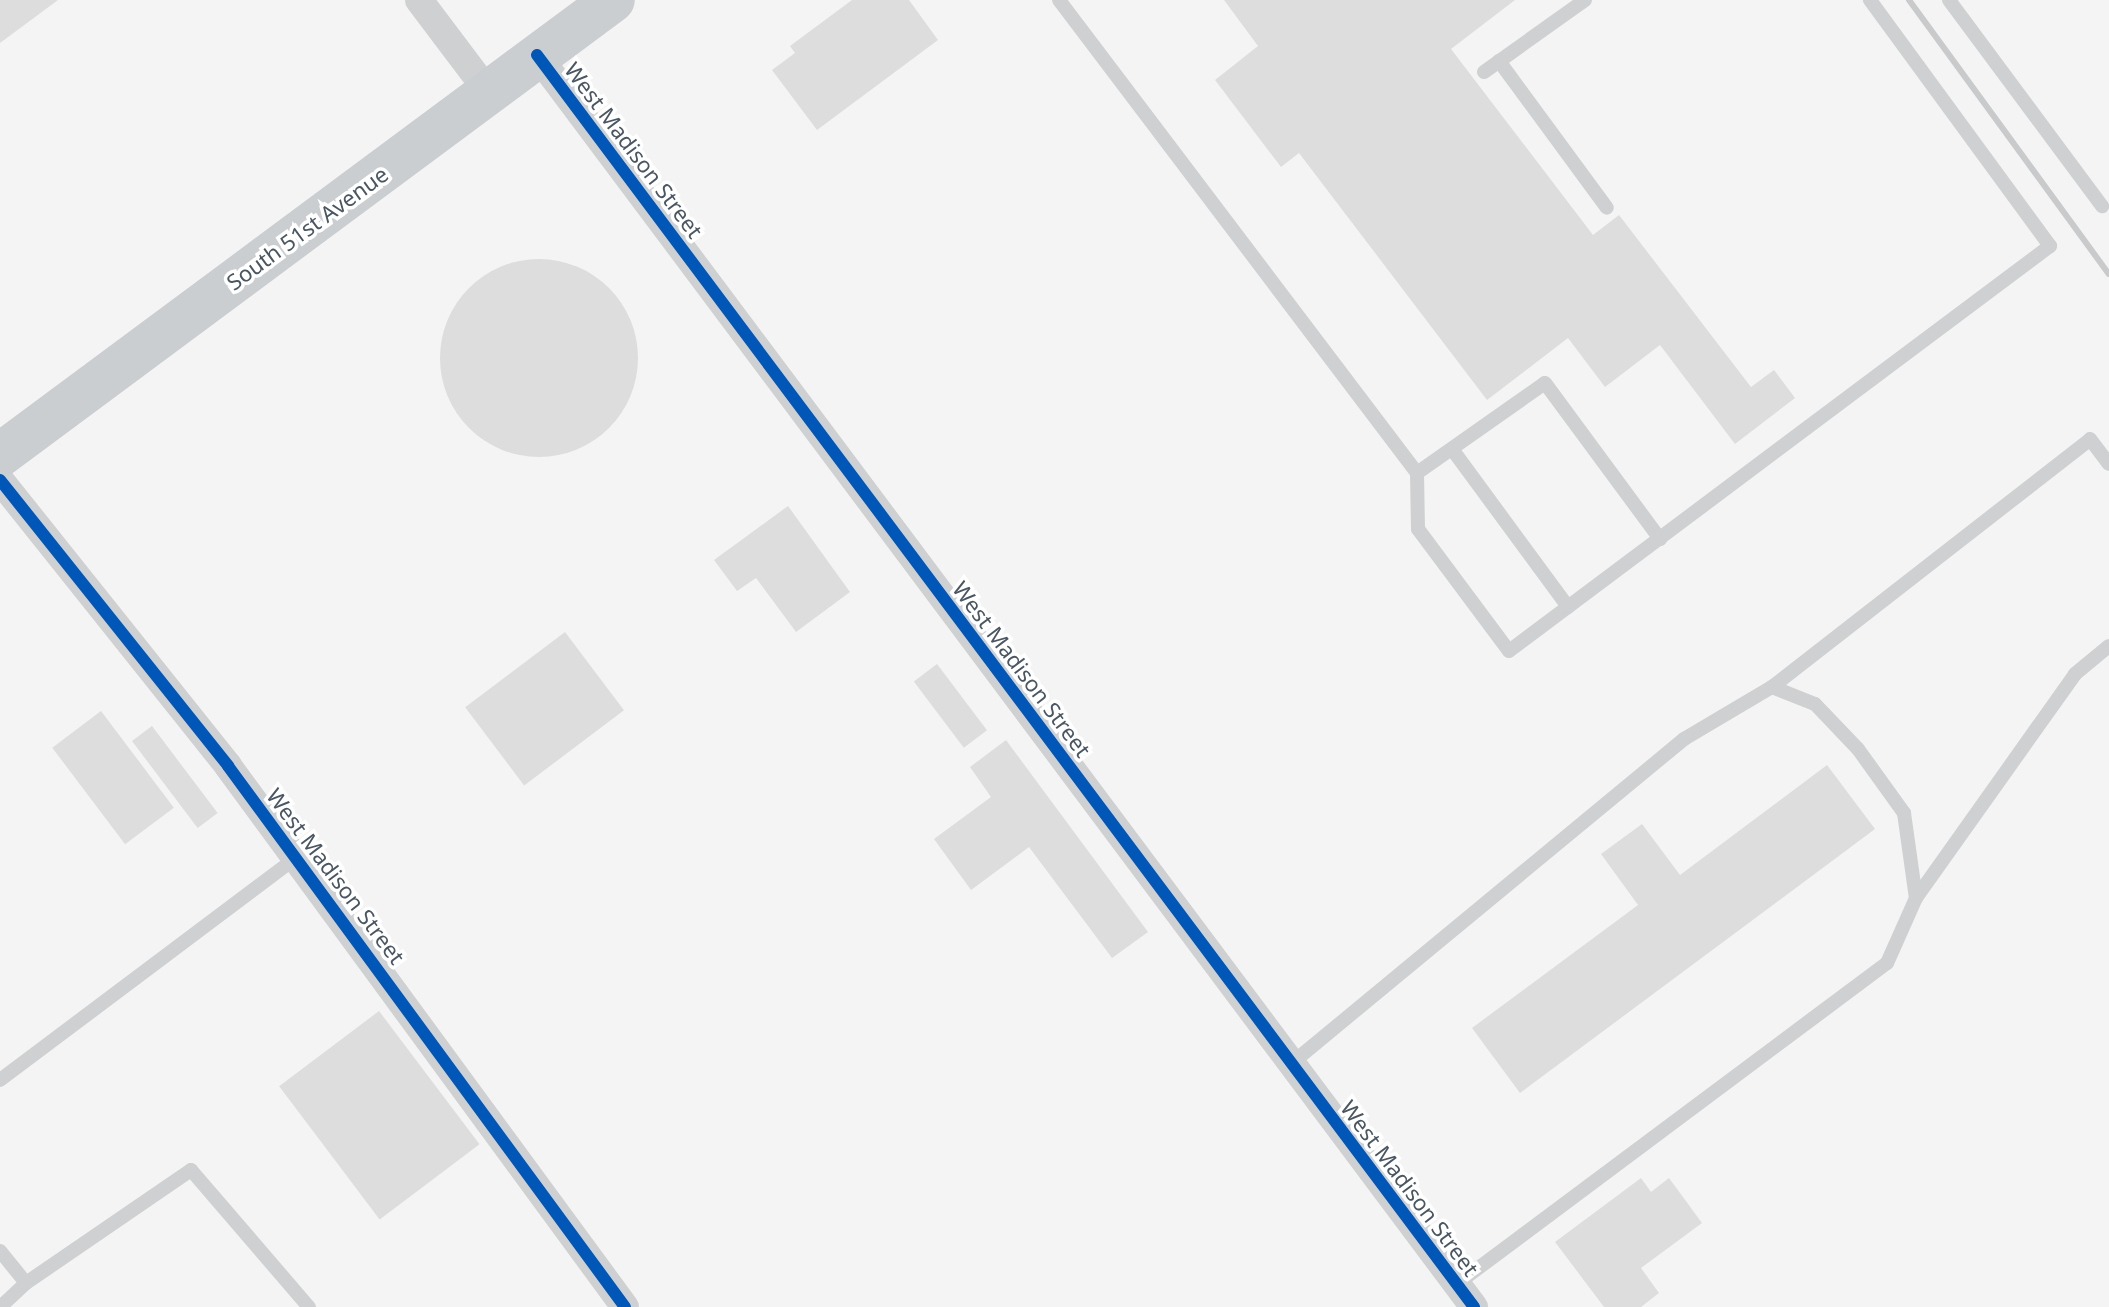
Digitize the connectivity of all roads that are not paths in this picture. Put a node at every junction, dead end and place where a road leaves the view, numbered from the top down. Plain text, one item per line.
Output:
1 (419, 0) edge
2 (613, 0) edge
3 (1059, 0) edge
4 (1585, 0) edge
5 (1870, 0) edge
6 (1949, 0) edge
7 (537, 55) junction
8 (1499, 61) junction
9 (1484, 72) dead end
10 (489, 93) junction
11 (2102, 206) dead end
12 (1607, 208) dead end
13 (1452, 449) junction
14 (0, 455) edge
15 (2109, 464) edge
16 (1417, 473) junction
17 (0, 480) edge
18 (1660, 539) junction
19 (1568, 607) junction
20 (2109, 646) edge
21 (1772, 687) junction
22 (297, 857) junction
23 (1916, 898) junction
24 (1292, 1063) junction
25 (0, 1080) edge
26 (0, 1251) edge
27 (26, 1283) junction
28 (1457, 1284) junction
29 (0, 1307) edge
30 (309, 1307) edge
31 (625, 1307) edge
32 (1474, 1307) edge

1 - 10 street
2 - 7 main road, South 51st Avenue
3 - 16 lane
4 - 8 lane
5 - 18 lane
6 - 11 lane
7 - 10 main road, South 51st Avenue
7 - 24 street, West Madison Street
8 - 9 lane
8 - 12 lane
10 - 14 main road, South 51st Avenue
13 - 16 lane
13 - 18 lane
13 - 19 lane
15 - 21 lane
16 - 19 lane
17 - 22 street, West Madison Street
18 - 19 lane
20 - 23 lane
21 - 23 lane
21 - 24 lane
22 - 25 lane
22 - 31 street, West Madison Street
23 - 28 lane
24 - 28 street, West Madison Street
26 - 27 lane
27 - 29 lane
27 - 30 lane
28 - 32 street, West Madison Street

